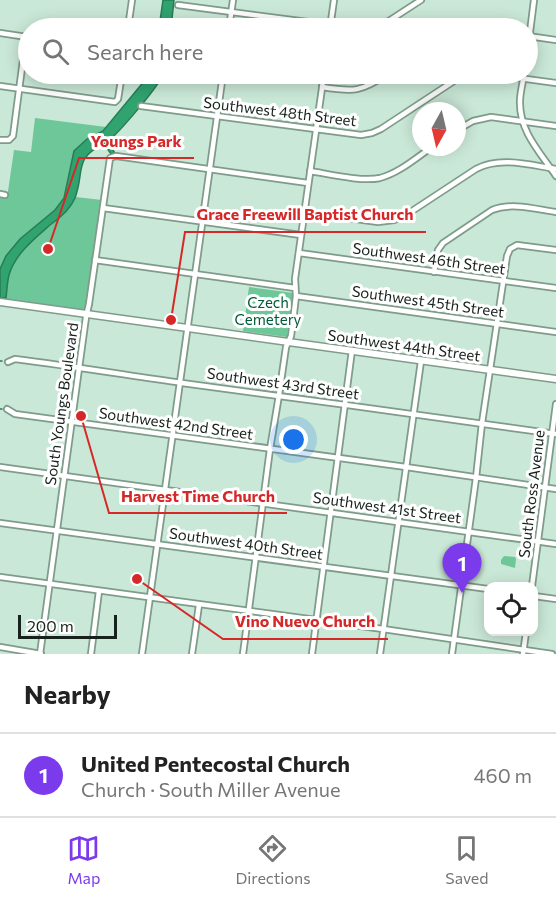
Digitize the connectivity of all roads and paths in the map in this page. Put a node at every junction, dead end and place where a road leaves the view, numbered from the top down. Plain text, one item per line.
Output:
1 (132, 0) edge
2 (233, 0) edge
3 (334, 0) edge
4 (421, 0) edge
5 (534, 0) edge
6 (178, 4) dead end
7 (231, 12) junction
8 (129, 18) edge
9 (230, 18) edge
10 (271, 18) edge
11 (331, 18) edge
12 (393, 18) edge
13 (531, 18) edge
14 (0, 33) edge
15 (18, 36) edge
16 (538, 37) edge
17 (556, 40) edge
18 (538, 79) edge
19 (556, 83) edge
20 (20, 84) edge
21 (120, 84) edge
22 (222, 84) edge
23 (323, 84) edge
24 (373, 84) edge
25 (450, 84) edge
26 (523, 84) edge
27 (0, 86) edge
28 (322, 87) junction
29 (19, 89) junction
30 (141, 106) dead end
31 (217, 117) junction
32 (521, 121) junction
33 (466, 125) edge
34 (556, 126) edge
35 (316, 130) junction
36 (0, 140) edge
37 (418, 156) edge
38 (553, 168) edge
39 (209, 169) junction
40 (310, 171) junction
41 (556, 176) edge
42 (308, 183) junction
43 (103, 208) junction
44 (304, 212) junction
45 (556, 212) edge
46 (202, 222) junction
47 (301, 235) junction
48 (556, 250) edge
49 (298, 253) junction
50 (96, 260) junction
51 (434, 272) junction
52 (195, 274) junction
53 (503, 281) junction
54 (295, 288) junction
55 (556, 288) edge
56 (296, 296) junction
57 (0, 302) edge
58 (87, 314) junction
59 (497, 324) junction
60 (187, 328) junction
61 (556, 332) edge
62 (288, 342) junction
63 (352, 350) junction
64 (421, 361) junction
65 (8, 362) dead end
66 (80, 367) junction
67 (490, 370) junction
68 (556, 379) edge
69 (179, 382) junction
70 (279, 395) junction
71 (345, 404) junction
72 (556, 404) edge
73 (7, 409) dead end
74 (413, 414) junction
75 (72, 422) junction
76 (482, 423) junction
77 (554, 434) edge
78 (172, 436) junction
79 (270, 449) junction
80 (337, 458) junction
81 (0, 467) edge
82 (406, 467) junction
83 (65, 476) junction
84 (476, 478) junction
85 (546, 488) junction
86 (556, 489) edge
87 (164, 490) junction
88 (262, 503) junction
89 (331, 512) junction
90 (398, 522) junction
91 (0, 523) edge
92 (57, 530) junction
93 (468, 532) junction
94 (538, 542) junction
95 (157, 544) junction
96 (556, 544) edge
97 (255, 557) junction
98 (323, 566) junction
99 (391, 575) junction
100 (0, 578) edge
101 (533, 582) edge
102 (50, 584) junction
103 (461, 586) junction
104 (484, 588) edge
105 (99, 591) junction
106 (538, 597) edge
107 (149, 598) junction
108 (556, 599) edge
109 (199, 605) junction
110 (249, 612) junction
111 (316, 621) junction
112 (383, 629) junction
113 (525, 636) edge
114 (454, 640) junction
115 (0, 647) edge
116 (523, 652) edge
117 (41, 654) edge
118 (91, 654) edge
119 (142, 654) edge
120 (192, 654) edge
121 (243, 654) edge
122 (312, 654) edge
123 (380, 654) edge
124 (452, 654) edge
125 (552, 654) edge

1 - 8 street
2 - 7 street
3 - 11 street
4 - 12 street
5 - 13 street
6 - 7 street
7 - 9 street
7 - 10 street
14 - 15 street
16 - 17 street
18 - 19 street
20 - 29 street
21 - 29 street
22 - 31 street
23 - 28 street
24 - 28 street
25 - 35 street, Southwest 48th Street
26 - 32 street
27 - 29 street
28 - 35 street
29 - 36 street
30 - 31 street, Southwest 48th Street
31 - 35 street, Southwest 48th Street
31 - 39 street
32 - 33 street
32 - 34 street
32 - 38 street
35 - 40 street
37 - 40 street
38 - 41 street
38 - 44 street
39 - 42 street
39 - 43 street, South Youngs Boulevard
39 - 46 street
40 - 42 street
42 - 44 street
43 - 46 street
43 - 50 street, South Youngs Boulevard
44 - 47 street
45 - 51 street
46 - 47 street
46 - 52 street
47 - 49 street
48 - 53 street
49 - 51 street, Southwest 46th Street
49 - 54 street
50 - 52 street
50 - 58 street, South Youngs Boulevard
51 - 53 street, Southwest 46th Street
52 - 54 street
52 - 60 street
53 - 55 street, Southwest 46th Street
53 - 59 street
54 - 56 street
56 - 59 street, Southwest 45th Street
56 - 62 street
57 - 58 main road, Southwest 44th Street
58 - 60 main road, Southwest 44th Street
58 - 66 street, South Youngs Boulevard
59 - 61 street, Southwest 45th Street
59 - 67 street
60 - 62 main road, Southwest 44th Street
60 - 69 street
62 - 63 main road, Southwest 44th Street
62 - 70 street
63 - 64 main road, Southwest 44th Street
63 - 71 street
64 - 67 main road, Southwest 44th Street
64 - 74 street
65 - 66 street, Southwest 43rd Street
66 - 69 street, Southwest 43rd Street
66 - 75 street, South Youngs Boulevard
67 - 68 main road, Southwest 44th Street
67 - 76 street
69 - 70 street, Southwest 43rd Street
69 - 78 street
70 - 71 street, Southwest 43rd Street
70 - 79 street
71 - 74 street, Southwest 43rd Street
71 - 80 street
72 - 77 street, South Ross Avenue
73 - 75 street, Southwest 42nd Street
74 - 76 street, Southwest 43rd Street
74 - 82 street
75 - 78 street, Southwest 42nd Street
75 - 83 street, South Youngs Boulevard
76 - 77 street, Southwest 43rd Street
76 - 84 street
77 - 85 street, South Ross Avenue
78 - 79 street, Southwest 42nd Street
78 - 87 street
79 - 80 street, Southwest 42nd Street
79 - 88 street
80 - 82 street, Southwest 42nd Street
80 - 89 street
81 - 83 street, Southwest 41st Street
82 - 84 street, Southwest 42nd Street
82 - 90 street
83 - 87 street, Southwest 41st Street
83 - 92 street, South Youngs Boulevard
84 - 85 street, Southwest 42nd Street
84 - 93 street
85 - 86 street, Southwest 42nd Street
85 - 94 street, South Ross Avenue
87 - 88 street, Southwest 41st Street
87 - 95 street
88 - 89 street, Southwest 41st Street
88 - 97 street
89 - 90 street, Southwest 41st Street
89 - 98 street
90 - 93 street, Southwest 41st Street
90 - 99 street
91 - 92 street, Southwest 40th Street
92 - 95 street, Southwest 40th Street
92 - 102 street, South Youngs Boulevard
93 - 94 street, Southwest 41st Street
93 - 103 street
94 - 96 street, Southwest 41st Street
94 - 101 street, South Ross Avenue
95 - 97 street, Southwest 40th Street
95 - 107 street
97 - 98 street, Southwest 40th Street
97 - 110 street
98 - 99 street, Southwest 40th Street
98 - 111 street
99 - 103 street, Southwest 40th Street
99 - 112 street
100 - 102 street
102 - 105 street
102 - 117 street, South Youngs Boulevard
103 - 104 street, Southwest 40th Street
103 - 114 street
105 - 107 street
105 - 118 street
106 - 108 street
107 - 109 street
107 - 119 street
109 - 110 street
109 - 120 street
110 - 111 street
110 - 121 street
111 - 112 street
111 - 122 street
112 - 114 street
112 - 123 street
113 - 116 street
114 - 116 street
114 - 124 street
115 - 117 street
116 - 125 street

